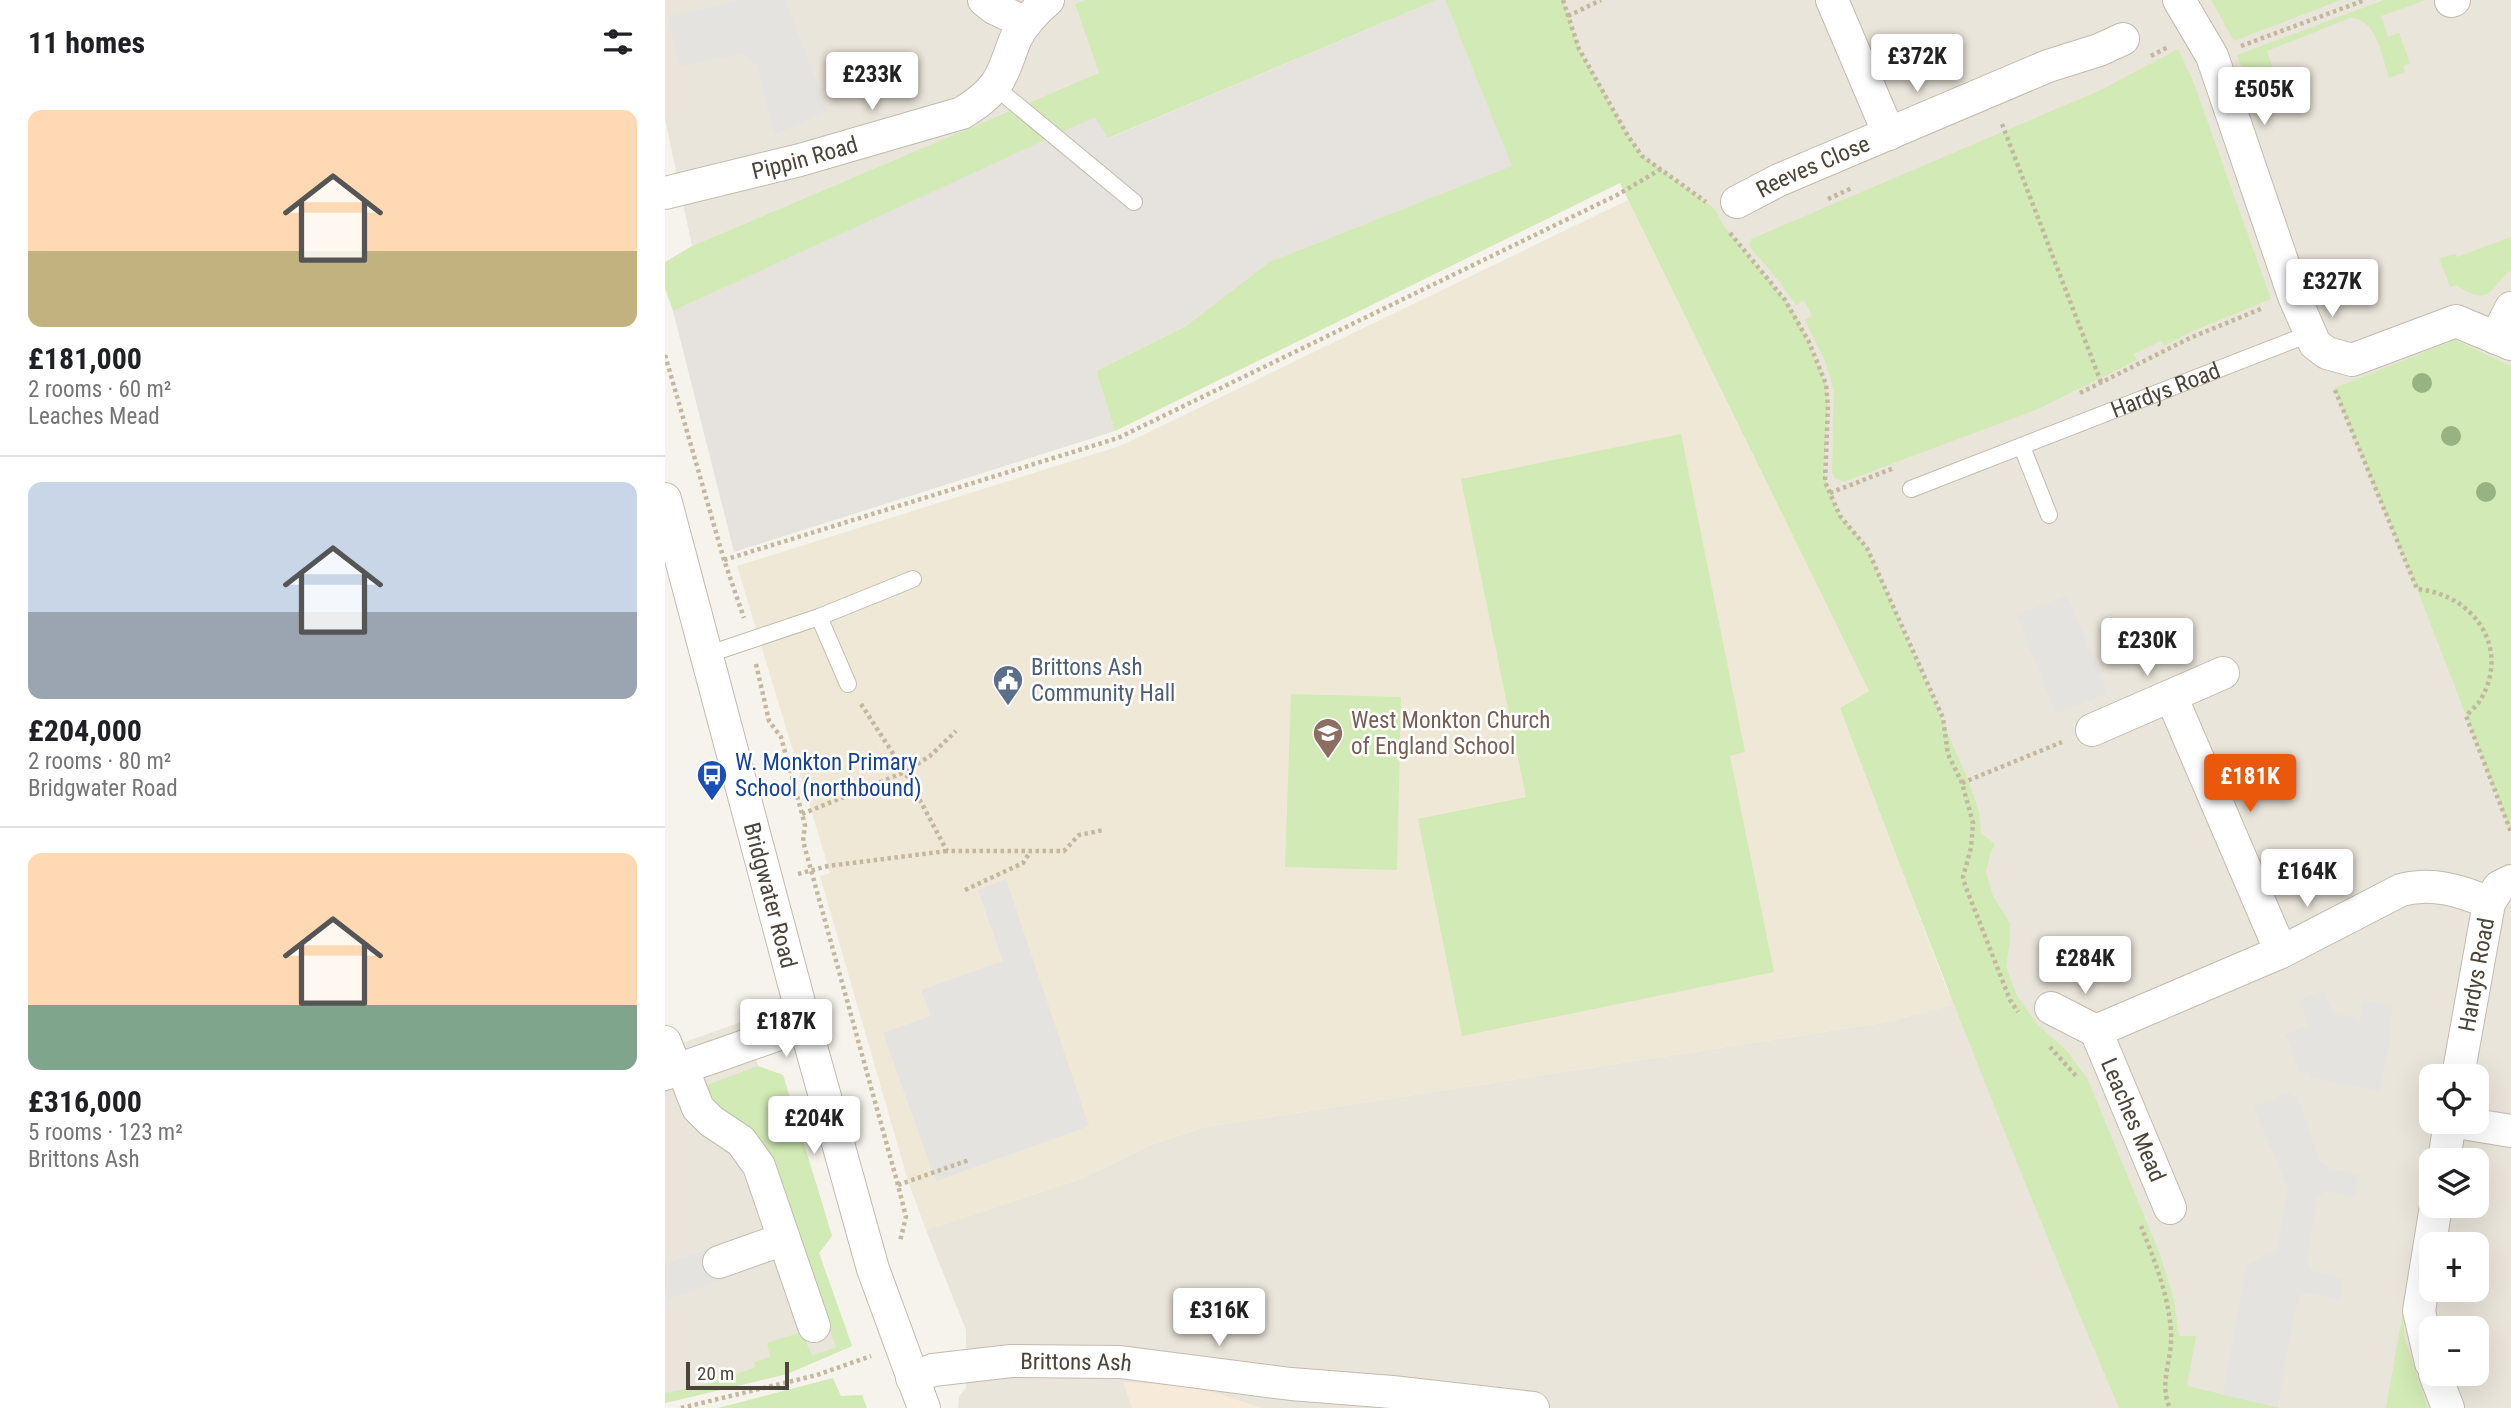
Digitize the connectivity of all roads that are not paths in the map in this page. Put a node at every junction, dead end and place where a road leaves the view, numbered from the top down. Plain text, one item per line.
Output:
1 (984, 0) edge
2 (1048, 0) edge
3 (1832, 0) edge
4 (2179, 0) edge
5 (1025, 23) junction
6 (2123, 39) dead end
7 (994, 86) junction
8 (1889, 135) junction
9 (665, 192) edge
10 (1134, 202) dead end
11 (1725, 212) road end
12 (2511, 308) edge
13 (2504, 341) edge
14 (2318, 343) junction
15 (2022, 446) junction
16 (1911, 489) dead end
17 (665, 500) edge
18 (2049, 515) dead end
19 (913, 579) dead end
20 (819, 617) junction
21 (706, 655) junction
22 (2223, 673) dead end
23 (848, 684) road end
24 (2171, 696) junction
25 (2092, 730) road end
26 (2500, 892) edge
27 (2281, 953) junction
28 (2051, 1008) dead end
29 (805, 1026) junction
30 (2096, 1031) junction
31 (672, 1063) edge
32 (2461, 1064) edge
33 (2489, 1127) edge
34 (2511, 1131) edge
35 (2170, 1208) dead end
36 (2434, 1218) edge
37 (784, 1239) junction
38 (719, 1262) dead end
39 (2420, 1316) edge
40 (814, 1326) dead end
41 (912, 1378) junction
42 (2440, 1386) edge
43 (924, 1408) edge
44 (1532, 1408) edge
45 (2448, 1408) edge

1 - 5 street
2 - 5 street, Pippin Road
3 - 8 street, Reeves Close
4 - 14 street
5 - 7 street, Pippin Road
6 - 8 street, Reeves Close
7 - 9 street, Pippin Road
7 - 10 lane
8 - 11 street, Reeves Close
12 - 13 street
13 - 14 street, Hardys Road
14 - 15 lane, Hardys Road
15 - 16 lane, Hardys Road
15 - 18 lane
17 - 21 street, Bridgwater Road
19 - 20 lane
20 - 21 lane
20 - 23 lane
21 - 29 street, Bridgwater Road
22 - 24 street
24 - 25 street
24 - 27 street
26 - 27 street, Leaches Mead
26 - 32 street, Hardys Road
27 - 30 street, Leaches Mead
28 - 30 street, Leaches Mead
29 - 31 street
29 - 41 street, Bridgwater Road
30 - 35 street, Leaches Mead
31 - 37 street
33 - 34 street
36 - 39 street
37 - 38 street
37 - 40 street
41 - 43 street, Bridgwater Road
41 - 44 street, Brittons Ash
42 - 45 street

